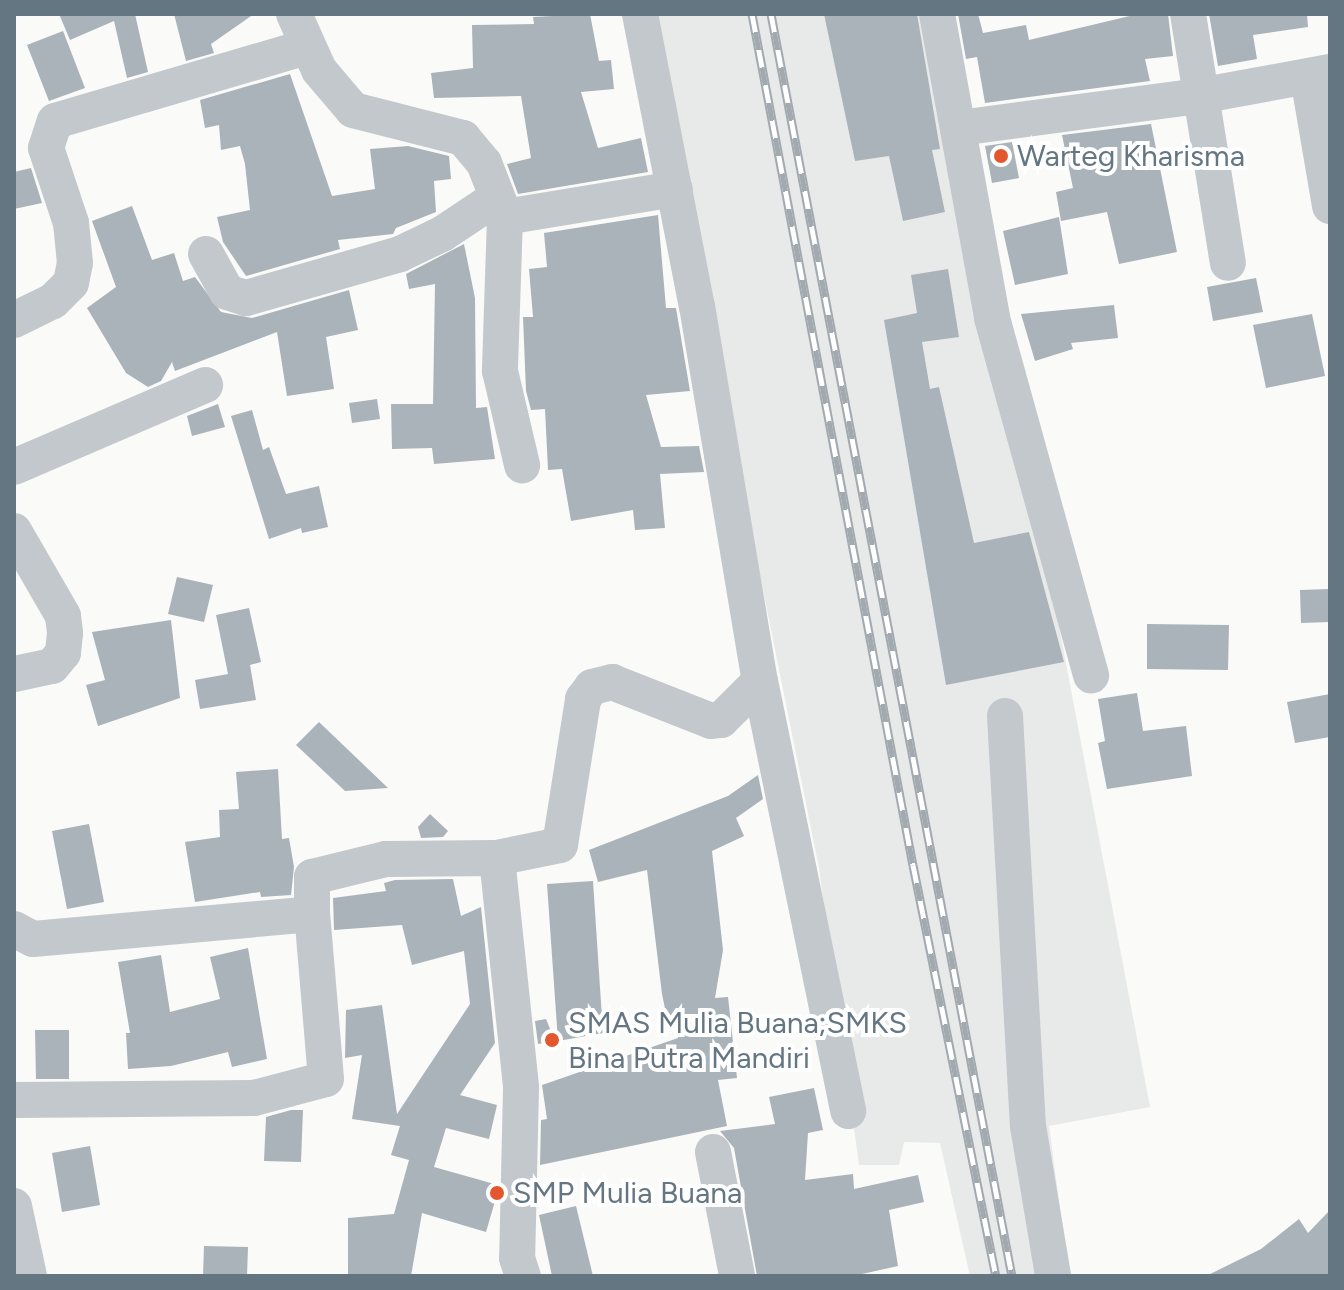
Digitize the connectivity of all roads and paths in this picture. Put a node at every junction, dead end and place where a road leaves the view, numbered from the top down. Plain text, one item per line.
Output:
1 (294, 14) edge
2 (640, 14) edge
3 (937, 14) edge
4 (1188, 14) edge
5 (307, 47) junction
6 (1319, 74) edge
7 (1199, 96) junction
8 (959, 128) junction
9 (675, 189) junction
10 (1330, 206) edge
11 (500, 207) junction
12 (206, 254) dead end
13 (1228, 263) dead end
14 (14, 320) edge
15 (205, 385) dead end
16 (522, 465) dead end
17 (14, 467) edge
18 (14, 531) edge
19 (14, 674) edge
20 (1091, 676) dead end
21 (760, 681) junction
22 (1005, 716) dead end
23 (497, 858) junction
24 (312, 914) junction
25 (14, 929) edge
26 (14, 1100) edge
27 (848, 1111) dead end
28 (713, 1152) dead end
29 (15, 1215) edge
30 (29, 1276) edge
31 (523, 1276) edge
32 (737, 1276) edge
33 (1053, 1276) edge

1 - 5 street
2 - 9 street
3 - 8 street
4 - 7 street
5 - 11 street
5 - 14 street
6 - 7 street
6 - 10 street
7 - 8 street
7 - 13 street
8 - 20 street
9 - 11 street
9 - 21 street
11 - 12 street
11 - 16 street
15 - 17 street
18 - 19 street
21 - 23 street
21 - 27 street
22 - 33 street
23 - 24 street
23 - 31 street
24 - 25 street
24 - 26 street
28 - 32 street
29 - 30 street

